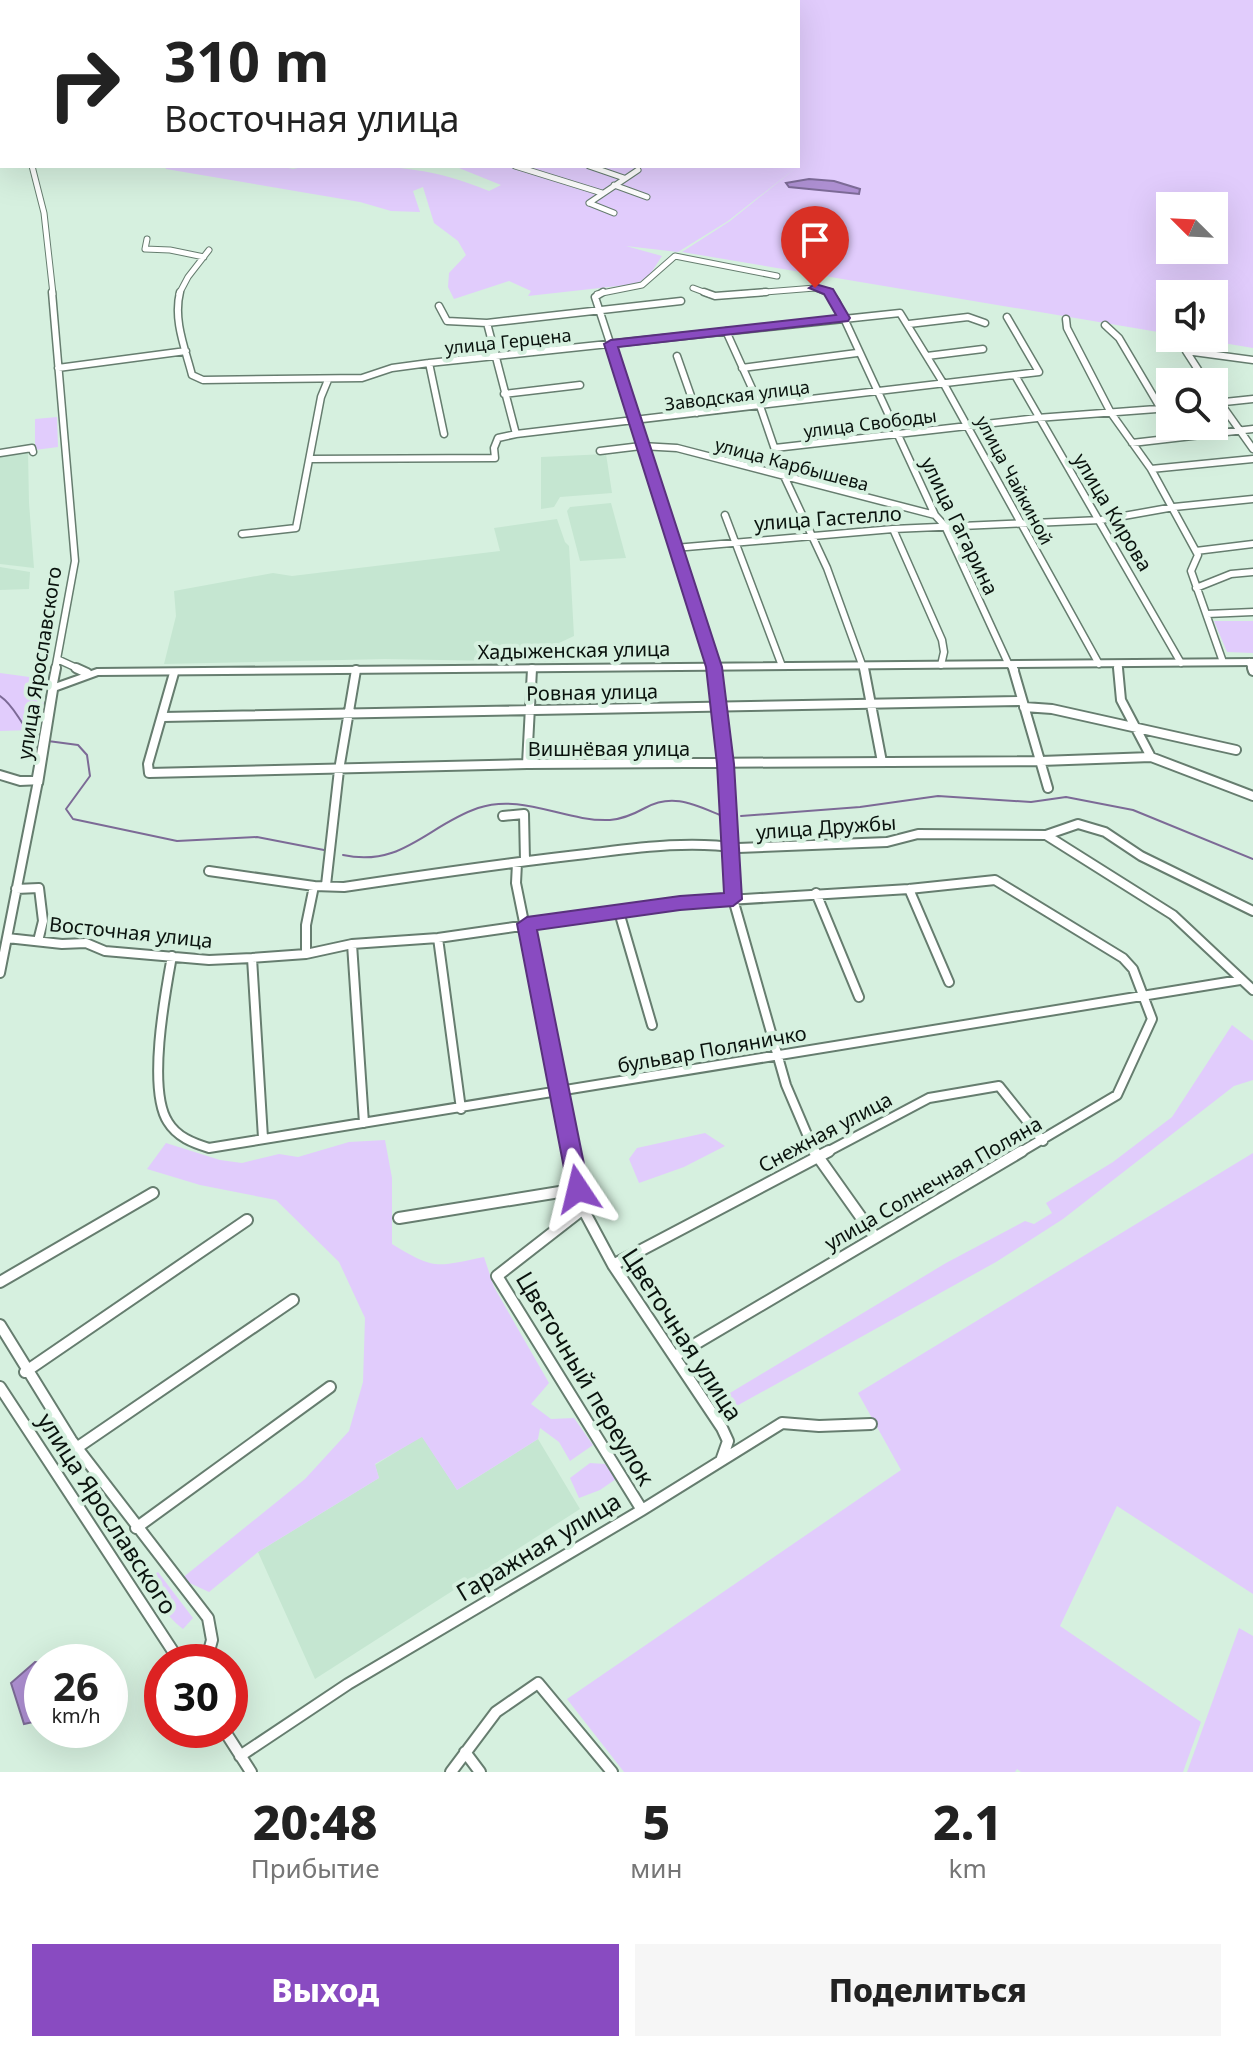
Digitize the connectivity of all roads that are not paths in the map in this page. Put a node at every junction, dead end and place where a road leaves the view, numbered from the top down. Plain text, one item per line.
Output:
1 (33, 168) edge
2 (521, 168) edge
3 (595, 168) edge
4 (638, 170) dead end
5 (624, 178) junction
6 (614, 185) junction
7 (602, 193) junction
8 (647, 197) dead end
9 (614, 213) dead end
10 (147, 239) dead end
11 (209, 250) dead end
12 (204, 257) junction
13 (777, 276) dead end
14 (693, 288) dead end
15 (681, 301) dead end
16 (439, 306) dead end
17 (599, 308) junction
18 (900, 313) joint
19 (1007, 317) dead end
20 (844, 318) junction
21 (1066, 319) dead end
22 (487, 323) junction
23 (985, 323) dead end
24 (909, 324) junction
25 (1105, 325) dead end
26 (726, 331) junction
27 (611, 344) junction
28 (983, 349) dead end
29 (186, 351) junction
30 (1193, 352) edge
31 (857, 353) junction
32 (677, 356) dead end
33 (927, 356) junction
34 (495, 357) junction
35 (1253, 360) edge
36 (429, 363) junction
37 (58, 368) junction
38 (742, 368) junction
39 (1016, 377) junction
40 (328, 380) junction
41 (580, 385) dead end
42 (945, 386) junction
43 (877, 393) junction
44 (504, 394) junction
45 (1253, 399) edge
46 (1156, 401) edge
47 (1228, 402) edge
48 (760, 406) junction
49 (1156, 409) edge
50 (697, 413) junction
51 (1111, 413) junction
52 (1228, 416) edge
53 (1037, 418) junction
54 (637, 422) junction
55 (967, 426) junction
56 (1253, 429) edge
57 (1239, 430) junction
58 (896, 433) junction
59 (444, 434) dead end
60 (516, 434) junction
61 (1132, 443) junction
62 (641, 446) junction
63 (775, 448) junction
64 (1253, 449) edge
65 (600, 451) dead end
66 (33, 452) dead end
67 (0, 453) edge
68 (311, 459) junction
69 (1253, 459) edge
70 (1151, 469) junction
71 (784, 476) junction
72 (1253, 499) edge
73 (1174, 507) junction
74 (725, 515) dead end
75 (935, 515) junction
76 (1101, 520) junction
77 (1018, 523) junction
78 (945, 526) junction
79 (893, 529) junction
80 (242, 534) dead end
81 (811, 535) junction
82 (736, 541) junction
83 (1253, 544) edge
84 (675, 548) junction
85 (1196, 551) junction
86 (1253, 572) edge
87 (1196, 588) junction
88 (1253, 612) edge
89 (1207, 614) junction
90 (57, 659) junction
91 (1223, 662) junction
92 (1008, 663) junction
93 (1181, 663) junction
94 (1099, 664) junction
95 (1118, 664) junction
96 (863, 665) junction
97 (941, 665) junction
98 (1252, 665) edge
99 (782, 666) junction
100 (714, 667) junction
101 (532, 669) junction
102 (356, 670) junction
103 (87, 673) junction
104 (174, 673) junction
105 (52, 688) junction
106 (872, 704) junction
107 (1023, 704) junction
108 (719, 706) junction
109 (532, 709) junction
110 (349, 712) junction
111 (163, 717) junction
112 (1134, 728) junction
113 (1236, 750) dead end
114 (1151, 757) junction
115 (1041, 761) junction
116 (882, 762) junction
117 (527, 764) junction
118 (726, 764) junction
119 (339, 770) junction
120 (0, 775) edge
121 (38, 781) junction
122 (1048, 788) dead end
123 (1253, 796) edge
124 (503, 816) dead end
125 (1046, 835) junction
126 (730, 843) junction
127 (521, 862) junction
128 (209, 871) dead end
129 (326, 885) junction
130 (314, 886) junction
131 (16, 889) junction
132 (909, 889) junction
133 (816, 893) junction
134 (733, 899) junction
135 (1253, 911) edge
136 (619, 912) junction
137 (527, 924) junction
138 (7, 938) junction
139 (438, 938) junction
140 (38, 941) junction
141 (352, 944) junction
142 (306, 954) junction
143 (172, 956) junction
144 (252, 958) junction
145 (0, 973) edge
146 (1240, 980) junction
147 (949, 982) dead end
148 (1253, 990) edge
149 (859, 997) dead end
150 (1146, 998) junction
151 (652, 1025) dead end
152 (778, 1056) junction
153 (561, 1093) junction
154 (461, 1109) junction
155 (364, 1123) junction
156 (263, 1138) junction
157 (1043, 1141) junction
158 (816, 1156) junction
159 (578, 1189) junction
160 (153, 1193) dead end
161 (583, 1209) junction
162 (399, 1218) dead end
163 (247, 1220) dead end
164 (875, 1237) junction
165 (613, 1265) junction
166 (0, 1282) edge
167 (293, 1300) dead end
168 (0, 1325) edge
169 (675, 1356) junction
170 (25, 1372) junction
171 (0, 1387) edge
172 (330, 1387) dead end
173 (871, 1424) dead end
174 (78, 1447) junction
175 (722, 1459) junction
176 (642, 1510) junction
177 (136, 1528) junction
178 (168, 1644) edge
179 (212, 1644) edge
180 (235, 1748) edge
181 (465, 1752) junction
182 (240, 1756) junction
183 (251, 1772) edge
184 (451, 1772) edge
185 (480, 1772) edge
186 (612, 1772) edge

1 - 37 street, улица Ярославского
2 - 7 street
3 - 5 street
4 - 5 street
5 - 6 street
6 - 7 street
6 - 8 street
7 - 9 street
10 - 12 street
11 - 12 street, улица Герцена
12 - 29 street, улица Герцена
13 - 17 street
14 - 20 street, улица Гагарина
15 - 17 street
16 - 22 street
17 - 22 street
17 - 27 street
18 - 20 street, улица Герцена
18 - 24 street, улица Чайкиной
19 - 39 street, Заводская улица
20 - 26 street, улица Герцена
20 - 31 street, улица Гагарина
21 - 51 street
22 - 34 street
23 - 24 street
24 - 33 street, улица Чайкиной
25 - 46 street
26 - 27 street, улица Герцена
26 - 38 street
27 - 34 street, улица Герцена
27 - 54 street
28 - 33 street
29 - 37 street
29 - 40 street, улица Герцена
30 - 35 street
31 - 38 street
31 - 43 street, улица Гагарина
32 - 50 street
33 - 42 street, улица Чайкиной
34 - 36 street, улица Герцена
34 - 44 street
36 - 40 street, улица Герцена
36 - 59 street
37 - 90 street, улица Ярославского
38 - 48 street
39 - 42 street, Заводская улица
39 - 53 street, улица Кирова
40 - 68 street
41 - 44 street
42 - 43 street, Заводская улица
42 - 55 street, улица Чайкиной
43 - 48 street, Заводская улица
43 - 58 street, улица Гагарина
44 - 60 street
45 - 47 street
48 - 50 street, Заводская улица
48 - 63 street
49 - 51 street, улица Свободы
50 - 54 street, Заводская улица
51 - 53 street, улица Свободы
51 - 61 street
52 - 57 street
53 - 55 street, улица Свободы
53 - 76 street, улица Кирова
54 - 60 street, Заводская улица
54 - 62 street
55 - 58 street, улица Свободы
55 - 77 street, улица Чайкиной
56 - 57 street
57 - 61 street
57 - 64 street
58 - 63 street, улица Свободы
58 - 75 street, улица Гагарина
60 - 68 street
61 - 70 street
62 - 65 street
62 - 71 street, улица Карбышева
62 - 84 street
63 - 71 street
66 - 67 street
68 - 80 street
69 - 70 street
70 - 73 street
71 - 75 street, улица Карбышева
71 - 81 street
72 - 73 street, улица Гастелло
73 - 76 street, улица Гастелло
73 - 85 street
74 - 82 street
75 - 78 street, улица Гагарина
76 - 77 street, улица Гастелло
76 - 93 street, улица Кирова
77 - 78 street, улица Гастелло
77 - 94 street, улица Чайкиной
78 - 79 street, улица Гастелло
78 - 92 street, улица Гагарина
79 - 81 street, улица Гастелло
79 - 97 street
81 - 82 street, улица Гастелло
81 - 96 street
82 - 84 street, улица Гастелло
82 - 99 street
83 - 85 street
84 - 100 street
85 - 87 street
86 - 87 street
87 - 89 street
88 - 89 street
89 - 91 street
90 - 103 street, Хадыженская улица
90 - 105 street, улица Ярославского
91 - 93 main road, Хадыженская улица
91 - 98 main road, Хадыженская улица
92 - 94 main road, Хадыженская улица
92 - 97 main road, Хадыженская улица
92 - 107 street, улица Гагарина
93 - 95 main road, Хадыженская улица
94 - 95 main road, Хадыженская улица
95 - 112 street
96 - 97 main road, Хадыженская улица
96 - 99 main road, Хадыженская улица
96 - 106 street
99 - 100 main road, Хадыженская улица
100 - 101 main road, Хадыженская улица
100 - 108 street
101 - 102 main road, Хадыженская улица
101 - 109 street
102 - 104 main road, Хадыженская улица
102 - 110 street
103 - 104 main road, Хадыженская улица
103 - 105 main road, Хадыженская улица
104 - 111 street
105 - 121 main road, улица Ярославского
106 - 107 street, Ровная улица
106 - 108 street, Ровная улица
106 - 116 street
107 - 112 street, Ровная улица
107 - 115 street, улица Гагарина
108 - 109 street, Ровная улица
108 - 118 street
109 - 110 street, Ровная улица
109 - 117 street
110 - 111 street, Ровная улица
110 - 119 street
111 - 119 street, Вишнёвая улица
112 - 113 street, Ровная улица
112 - 114 street
114 - 115 street, Вишнёвая улица
114 - 123 street, Вишнёвая улица
115 - 116 street, Вишнёвая улица
115 - 122 street, улица Гагарина
116 - 118 street, Вишнёвая улица
117 - 118 street, Вишнёвая улица
117 - 119 street, Вишнёвая улица
118 - 126 street
119 - 129 street
120 - 121 main road
121 - 131 street, улица Ярославского
124 - 127 street, Цветочная улица
125 - 126 street, улица Дружбы
125 - 135 street, улица Дружбы
125 - 146 street
126 - 127 street, улица Дружбы
126 - 134 street
127 - 129 street, улица Дружбы
127 - 137 street, Цветочная улица
128 - 130 street, улица Дружбы
129 - 130 street, улица Дружбы
130 - 142 street
131 - 138 street, улица Ярославского
131 - 140 street
132 - 133 street, Восточная улица
132 - 147 street
132 - 150 street, Восточная улица
133 - 134 street, Восточная улица
133 - 149 street
134 - 136 street, Восточная улица
134 - 152 street
136 - 137 street, Восточная улица
136 - 151 street
137 - 139 street, Восточная улица
137 - 153 street, Цветочная улица
138 - 140 street, Восточная улица
138 - 145 street, улица Ярославского
139 - 141 street, Восточная улица
139 - 154 street
140 - 143 street, Восточная улица
141 - 142 street, Восточная улица
141 - 155 street
142 - 144 street, Восточная улица
143 - 144 street, Восточная улица
143 - 156 street, бульвар Поляничко
144 - 156 street
146 - 148 street
146 - 150 street, бульвар Поляничко
150 - 152 street, бульвар Поляничко
150 - 157 street, улица Солнечная Поляна
152 - 153 street, бульвар Поляничко
152 - 158 street
153 - 154 street, бульвар Поляничко
153 - 159 street, Цветочная улица
154 - 155 street, бульвар Поляничко
155 - 156 street, бульвар Поляничко
157 - 158 street, Снежная улица
157 - 164 street, улица Солнечная Поляна
158 - 164 street
158 - 165 street, Снежная улица
159 - 161 street, Цветочная улица
159 - 162 street
160 - 166 street
161 - 165 street, Цветочная улица
161 - 176 street, Цветочный переулок
163 - 170 street
164 - 169 street, улица Солнечная Поляна
165 - 169 street, Цветочная улица
167 - 174 street
168 - 170 street
169 - 175 street, Цветочная улица
170 - 174 street
171 - 178 street, улица Ярославского
172 - 177 street
173 - 175 street, Гаражная улица
174 - 177 street
175 - 176 street, Гаражная улица
176 - 182 street, Гаражная улица
177 - 179 street
180 - 182 street
181 - 184 street
181 - 185 street
181 - 186 street
182 - 183 street

